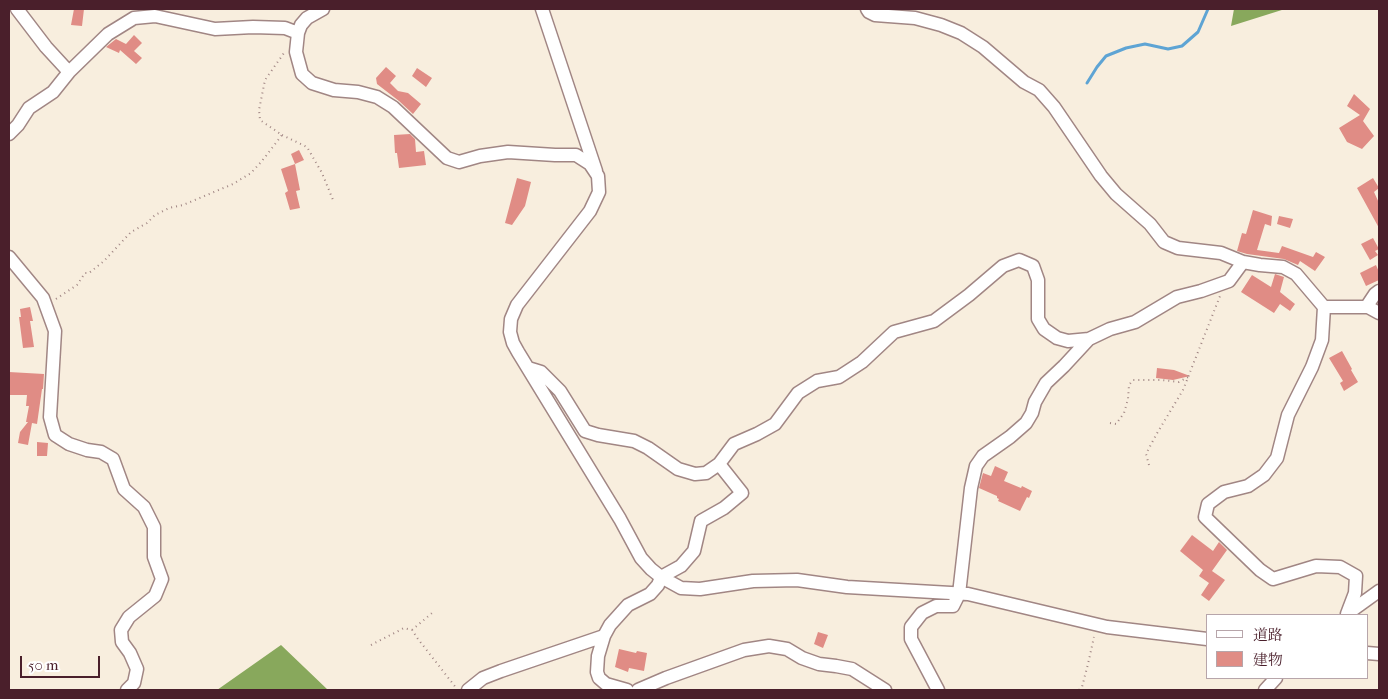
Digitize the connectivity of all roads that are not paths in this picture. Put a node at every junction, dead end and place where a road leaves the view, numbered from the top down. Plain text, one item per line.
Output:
1 (17, 9) edge
2 (323, 9) edge
3 (542, 9) edge
4 (868, 9) edge
5 (298, 33) junction
6 (69, 72) junction
7 (9, 134) edge
8 (598, 176) junction
9 (9, 257) edge
10 (1243, 262) junction
11 (1379, 291) edge
12 (1324, 307) junction
13 (1374, 310) edge
14 (1089, 339) junction
15 (528, 368) junction
16 (719, 464) junction
17 (661, 577) junction
18 (1379, 591) edge
19 (959, 594) junction
20 (1346, 614) edge
21 (1347, 614) edge
22 (604, 636) junction
23 (1206, 639) edge
24 (1275, 679) edge
25 (127, 690) edge
26 (468, 690) edge
27 (627, 690) edge
28 (638, 690) edge
29 (885, 690) edge
30 (938, 690) edge
31 (1265, 690) edge

1 - 6 street
2 - 5 street
3 - 8 street
4 - 10 street
5 - 6 street
5 - 8 street
6 - 7 street
8 - 15 street
9 - 25 street
10 - 12 street
10 - 14 street
11 - 13 street
12 - 13 street
12 - 20 street
14 - 16 street
14 - 19 street
15 - 16 street
15 - 17 street
16 - 17 street
17 - 19 street
17 - 22 street
18 - 21 street
19 - 23 street
19 - 30 street
22 - 26 street
22 - 27 street
24 - 31 street
28 - 29 street

